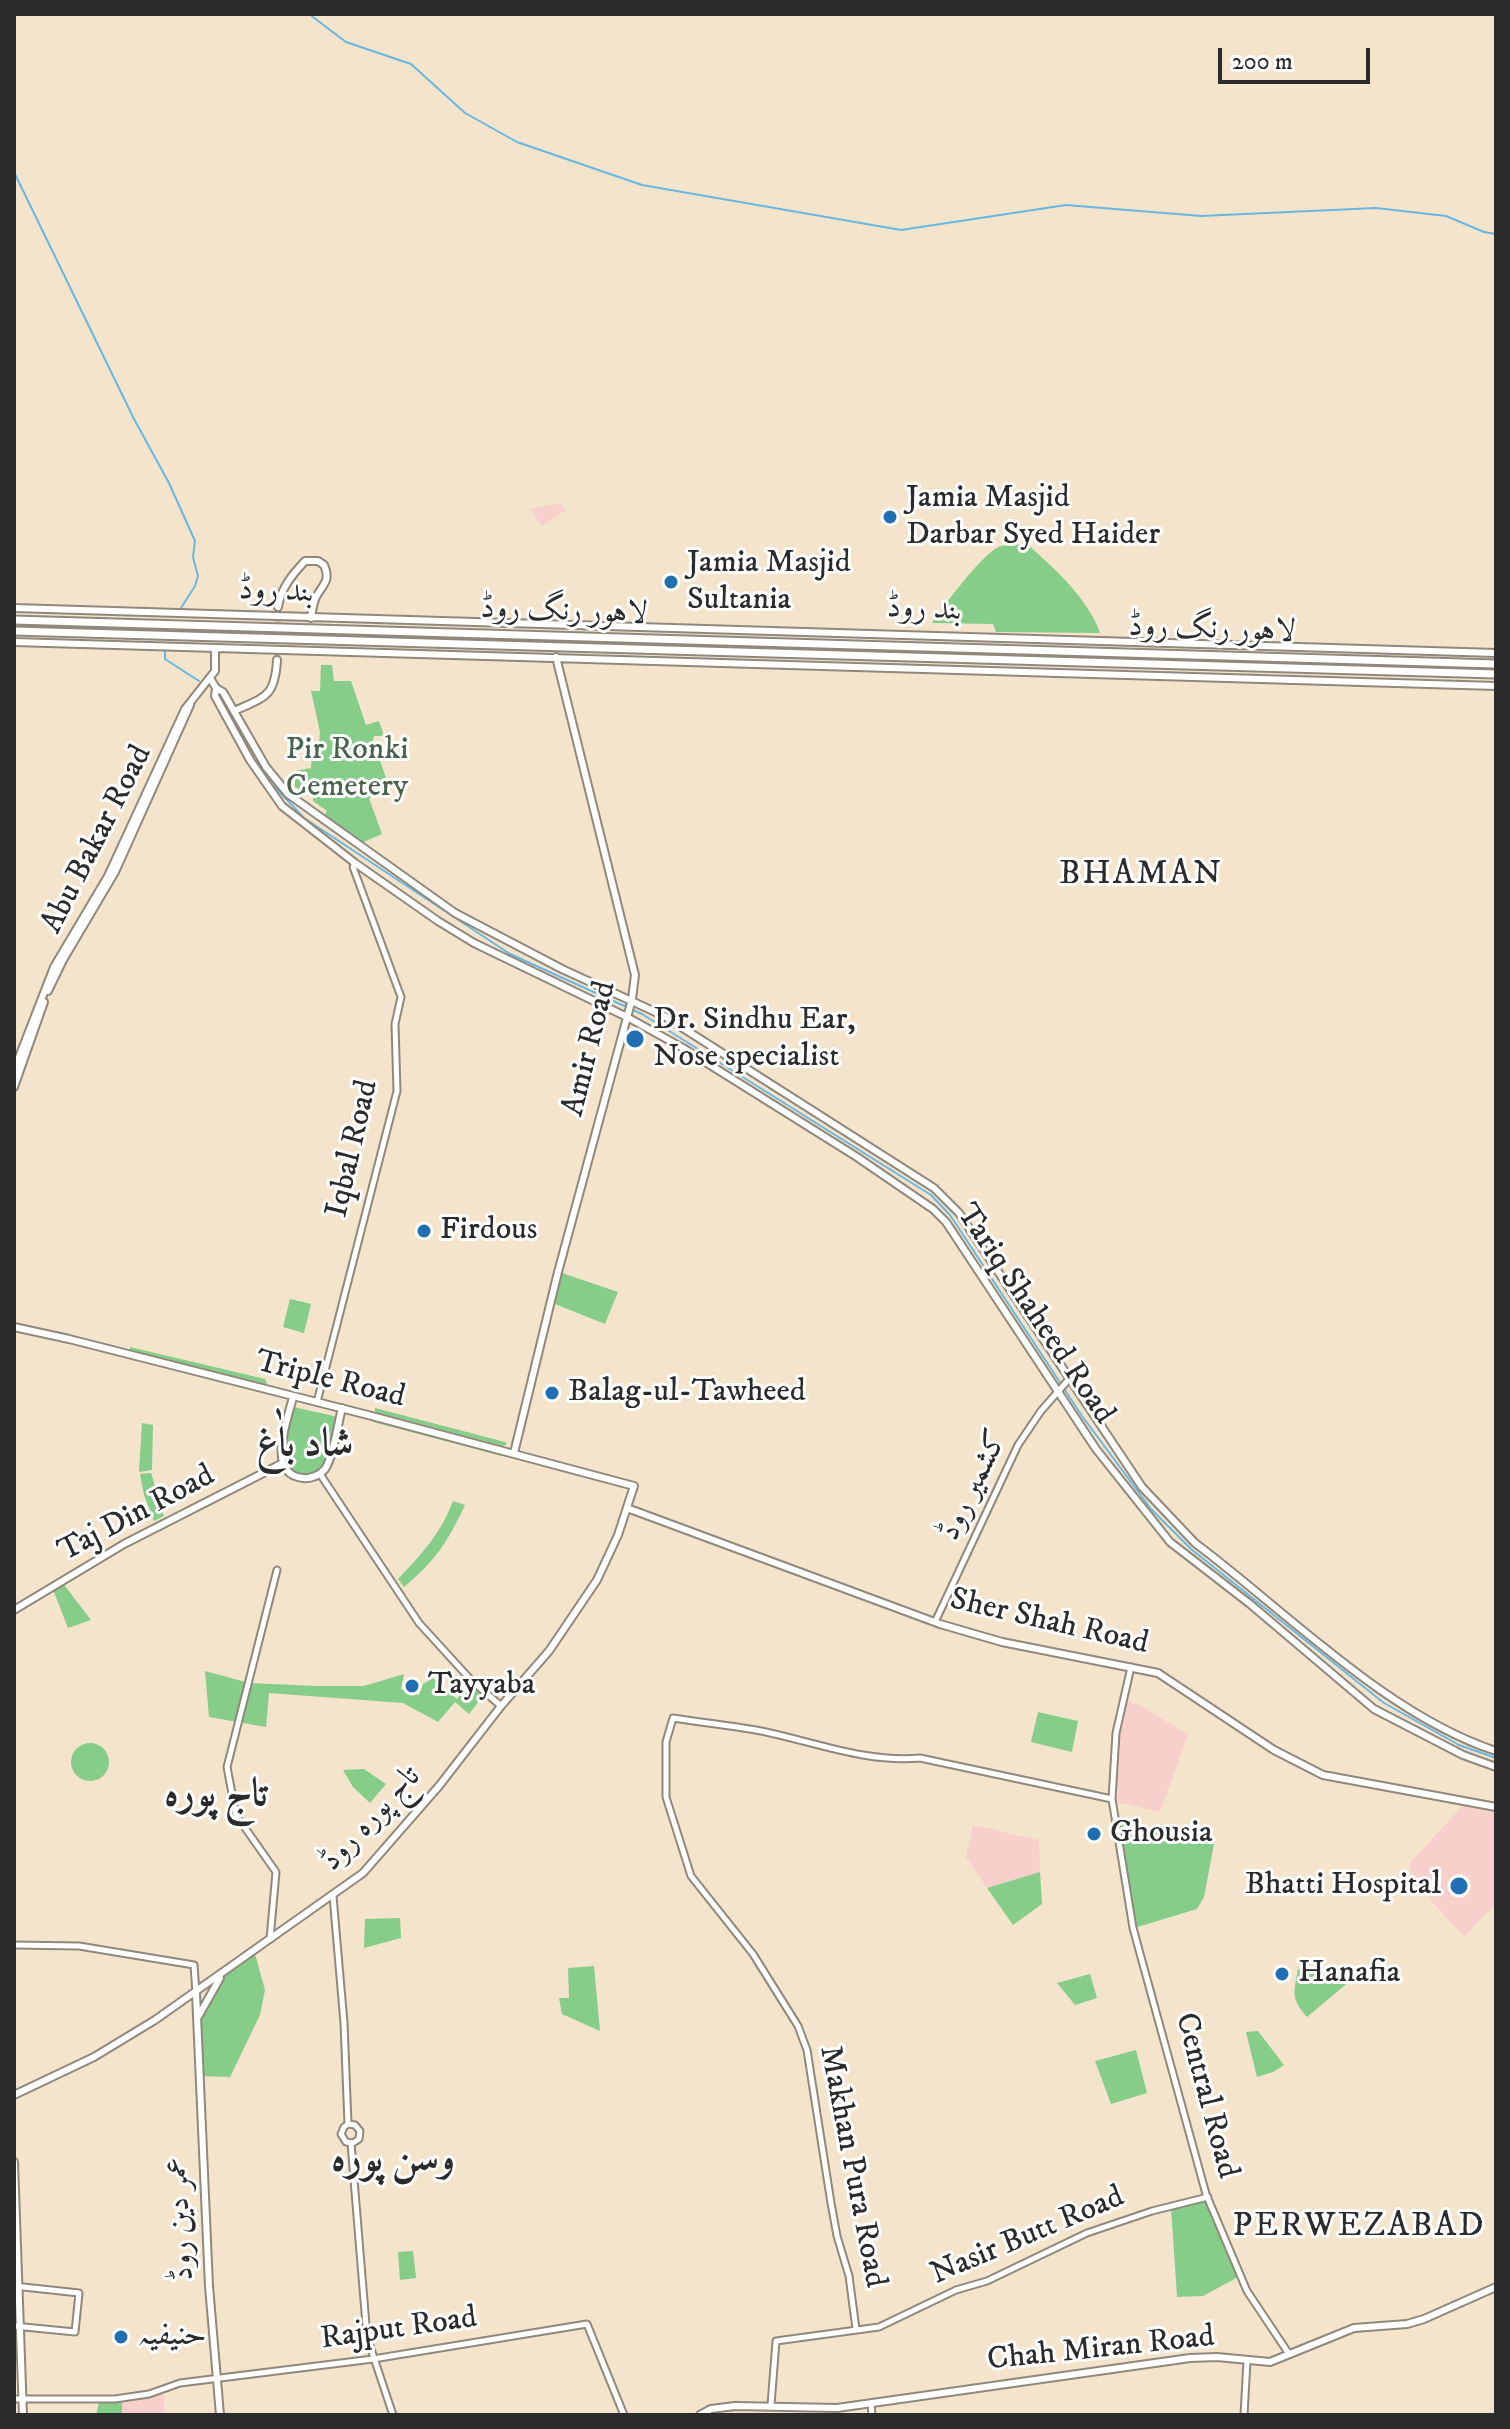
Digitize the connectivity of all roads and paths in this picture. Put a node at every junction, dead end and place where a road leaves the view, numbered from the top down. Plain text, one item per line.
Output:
1 (278, 607) tunnel mouth
2 (14, 608) edge
3 (311, 618) junction
4 (14, 620) edge
5 (14, 631) edge
6 (14, 642) edge
7 (215, 648) junction
8 (1496, 653) edge
9 (556, 657) junction
10 (277, 660) tunnel mouth
11 (1496, 664) edge
12 (1496, 674) edge
13 (210, 678) junction
14 (1496, 686) edge
15 (216, 688) junction
16 (234, 711) junction
17 (365, 849) junction
18 (356, 862) junction
19 (631, 1001) junction
20 (627, 1016) junction
21 (32, 1030) junction
22 (14, 1070) edge
23 (14, 1087) edge
24 (14, 1327) edge
25 (1069, 1379) junction
26 (1059, 1389) junction
27 (293, 1397) junction
28 (317, 1402) junction
29 (342, 1408) junction
30 (514, 1453) junction
31 (283, 1463) junction
32 (320, 1474) junction
33 (634, 1486) joint
34 (627, 1508) junction
35 (277, 1570) dead end
36 (14, 1610) edge
37 (935, 1622) junction
38 (1131, 1666) junction
39 (501, 1706) junction
40 (1496, 1751) edge
41 (1496, 1767) edge
42 (1112, 1799) junction
43 (1496, 1807) edge
44 (333, 1896) junction
45 (270, 1939) junction
46 (14, 1945) edge
47 (221, 1975) junction
48 (196, 1993) junction
49 (196, 2020) junction
50 (14, 2095) edge
51 (348, 2124) junction
52 (351, 2143) junction
53 (14, 2162) edge
54 (1208, 2197) junction
55 (17, 2286) edge
56 (1496, 2287) edge
57 (18, 2326) edge
58 (856, 2329) junction
59 (1289, 2354) junction
60 (373, 2359) junction
61 (1247, 2361) junction
62 (217, 2380) junction
63 (14, 2399) edge
64 (23, 2399) junction
65 (871, 2403) junction
66 (771, 2405) junction
67 (23, 2415) edge
68 (220, 2415) edge
69 (393, 2415) edge
70 (624, 2415) edge
71 (700, 2415) edge
72 (872, 2415) edge
73 (1244, 2415) edge

1 - 3 main road
2 - 3 main road, بند روڈ
3 - 8 main road, بند روڈ
4 - 11 highway, لاہور رنگ روڈ
5 - 12 highway, لاہور رنگ روڈ
6 - 7 main road, بند روڈ
7 - 9 main road, بند روڈ
7 - 13 main road, Abu Bakar Road
9 - 14 main road, بند روڈ
9 - 19 main road, Amir Road
10 - 16 main road
13 - 15 main road, Tariq Shaheed Road
13 - 21 main road, Abu Bakar Road
15 - 16 main road, Tariq Shaheed Road
15 - 18 main road, Tariq Shaheed Road
16 - 17 main road, Tariq Shaheed Road
17 - 18 main road
17 - 19 main road, Tariq Shaheed Road
18 - 20 main road, Tariq Shaheed Road
18 - 28 street, Iqbal Road
19 - 20 main road, Amir Road
19 - 25 main road, Tariq Shaheed Road
20 - 26 main road, Tariq Shaheed Road
20 - 30 main road, Amir Road
21 - 22 main road, Abu Bakar Road
21 - 23 main road, Abu Bakar Road
24 - 27 main road, Triple Road
25 - 26 street, کشمیر روڈ
25 - 40 main road, Tariq Shaheed Road
26 - 37 street, کشمیر روڈ
26 - 41 main road, Tariq Shaheed Road
27 - 28 main road, Triple Road
27 - 31 main road
28 - 29 main road, Triple Road
29 - 30 main road, Triple Road
29 - 32 main road
30 - 33 main road, Triple Road
31 - 32 main road
31 - 36 main road, Taj Din Road
32 - 39 street
33 - 34 main road, تاج پورہ روڈ
34 - 37 main road, Sher Shah Road
34 - 39 main road, تاج پورہ روڈ
35 - 45 street
37 - 38 main road, Sher Shah Road
38 - 42 street, Central Road
38 - 43 main road, Sher Shah Road
39 - 44 main road, تاج پورہ روڈ
42 - 54 street, Central Road
42 - 58 street, Makhan Pura Road
44 - 45 main road, تاج پورہ روڈ
44 - 51 street
45 - 47 main road, تاج پورہ روڈ
46 - 48 street
47 - 48 main road, تاج پورہ روڈ
47 - 49 main road, تاج پورہ روڈ
48 - 49 main road, عمر دین روڈ
48 - 50 main road, تاج پورہ روڈ
49 - 62 main road, عمر دین روڈ
51 - 52 street
51 - 52 street
52 - 60 street
53 - 55 main road
54 - 58 street, Nasir Butt Road
54 - 59 street, Central Road
55 - 57 main road
55 - 57 street
56 - 59 main road, Chah Miran Road
57 - 64 main road
58 - 66 street, Nasir Butt Road
59 - 61 main road, Chah Miran Road
60 - 62 street, Rajput Road
60 - 69 street
60 - 70 street, Rajput Road
61 - 65 main road, Chah Miran Road
61 - 73 street
62 - 64 street, Rajput Road
62 - 68 main road, عمر دین روڈ
63 - 64 street, Rajput Road
64 - 67 main road
65 - 66 main road, Chah Miran Road
65 - 72 street
66 - 71 main road, Chah Miran Road

